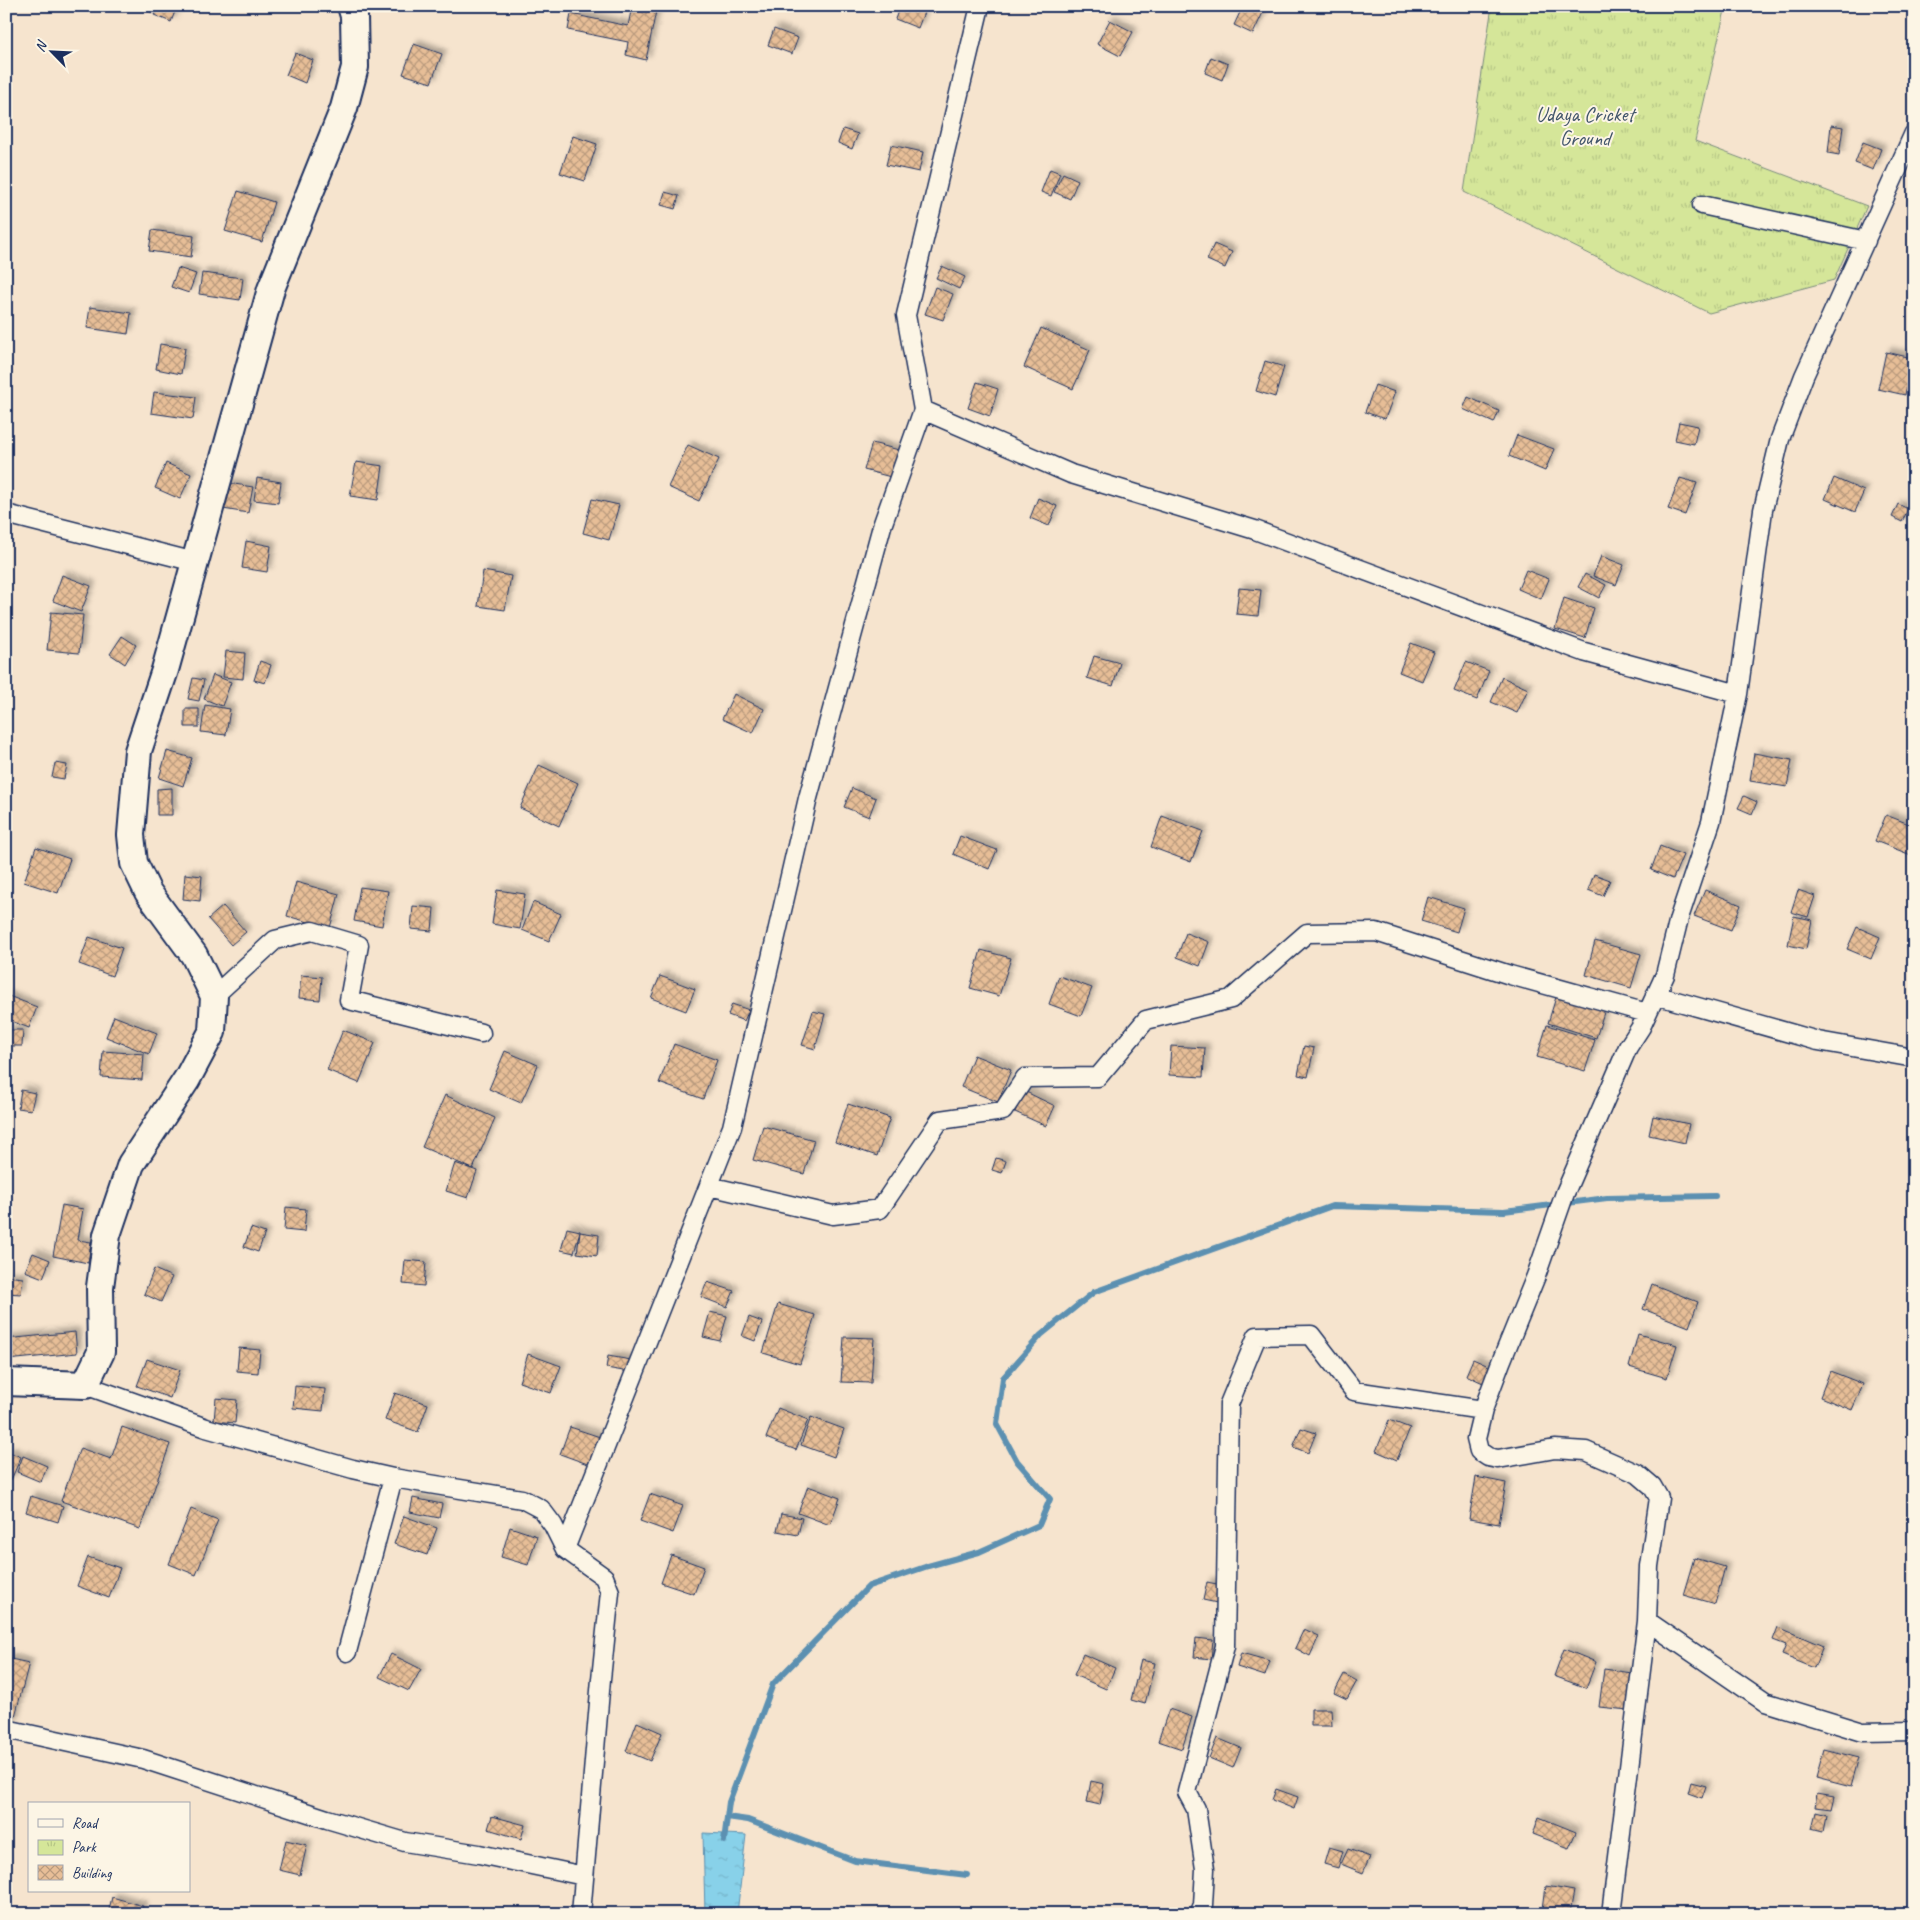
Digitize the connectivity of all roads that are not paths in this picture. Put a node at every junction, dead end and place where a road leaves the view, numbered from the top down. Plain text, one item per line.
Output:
1 (351, 6) edge
2 (980, 6) edge
3 (1914, 133) edge
4 (1702, 205) dead end
5 (1866, 241) junction
6 (923, 410) junction
7 (6, 514) edge
8 (195, 562) junction
9 (1738, 694) junction
10 (214, 996) junction
11 (1655, 996) junction
12 (1647, 1013) junction
13 (481, 1033) dead end
14 (1914, 1058) edge
15 (708, 1186) junction
16 (6, 1382) edge
17 (85, 1385) junction
18 (1484, 1410) junction
19 (393, 1478) junction
20 (565, 1550) junction
21 (1647, 1621) junction
22 (347, 1652) dead end
23 (6, 1729) edge
24 (1914, 1731) edge
25 (584, 1876) junction
26 (581, 1914) edge
27 (1199, 1914) edge
28 (1612, 1914) edge

1 - 8 street
2 - 6 street
3 - 5 street
4 - 5 street
5 - 9 street
6 - 9 street
6 - 15 street
7 - 8 street
8 - 10 street
9 - 11 street
10 - 13 street
10 - 17 street
11 - 12 street
11 - 14 street
12 - 15 street
12 - 18 street
15 - 20 street
16 - 17 street
17 - 19 street
18 - 21 street
18 - 27 street
19 - 20 street
19 - 22 street
20 - 25 street
21 - 24 street
21 - 28 street
23 - 25 street
25 - 26 street

